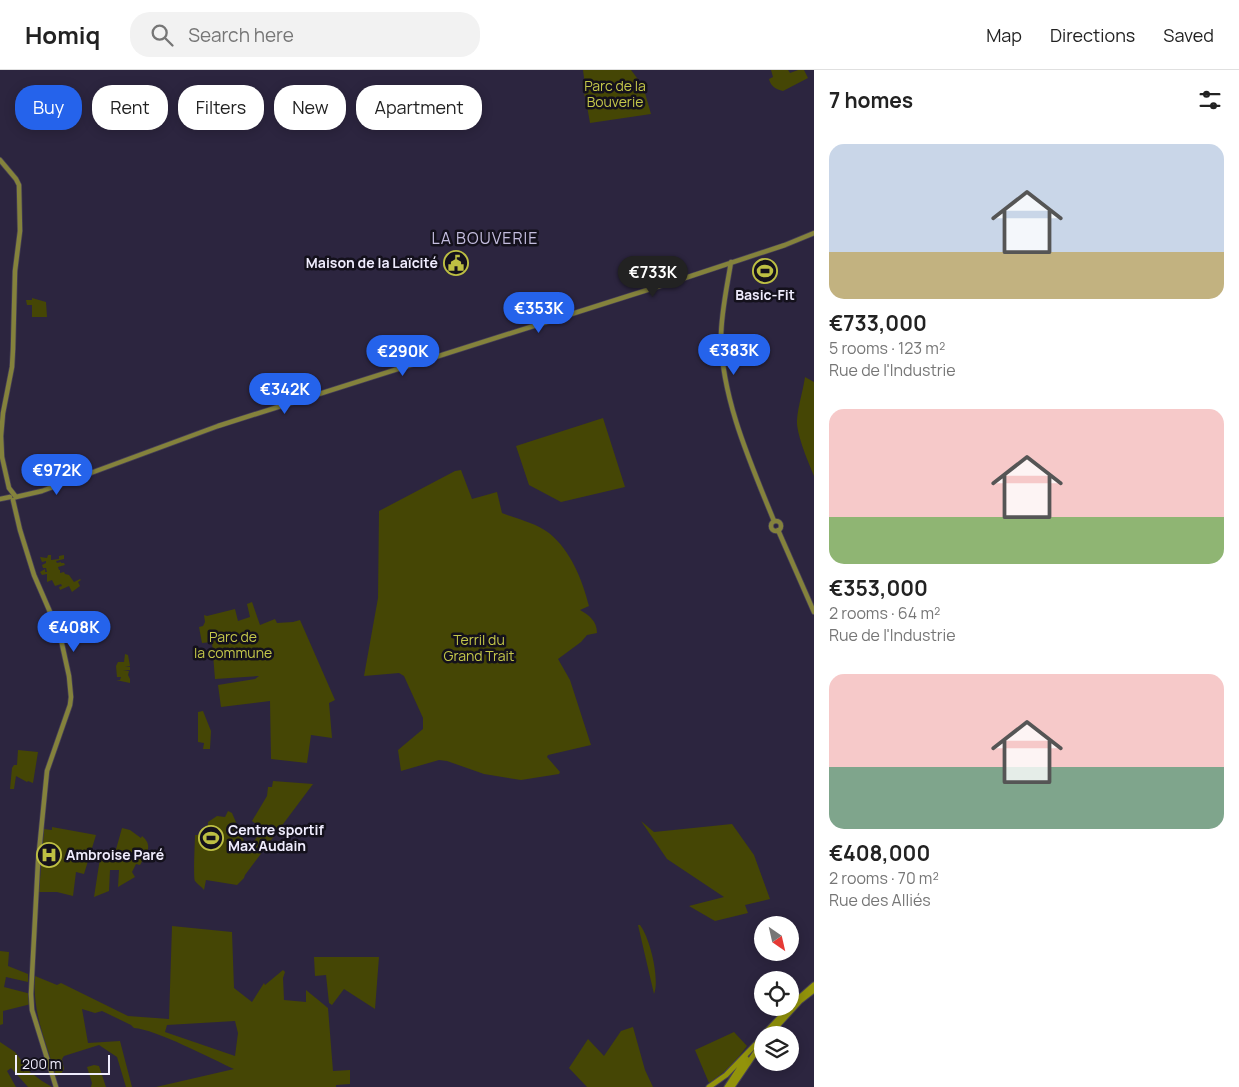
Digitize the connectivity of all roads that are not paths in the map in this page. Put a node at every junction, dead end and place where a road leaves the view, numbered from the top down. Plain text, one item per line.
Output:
1 (0, 160) edge
2 (814, 232) edge
3 (732, 262) junction
4 (13, 497) junction
5 (0, 499) edge
6 (814, 612) edge
7 (814, 985) edge
8 (814, 990) edge
9 (799, 998) edge
10 (781, 1016) edge
11 (771, 1026) edge
12 (777, 1026) edge
13 (754, 1046) edge
14 (754, 1046) edge
15 (754, 1055) edge
16 (752, 1058) junction
17 (56, 1087) edge
18 (709, 1087) edge
19 (727, 1087) edge
20 (732, 1087) edge
21 (738, 1087) edge

1 - 4 main road
2 - 3 main road
3 - 4 main road
3 - 6 main road
4 - 5 main road
4 - 17 main road
7 - 9 highway
8 - 12 highway
10 - 11 highway
13 - 18 highway
14 - 19 highway
15 - 16 highway
16 - 20 highway
16 - 21 highway

